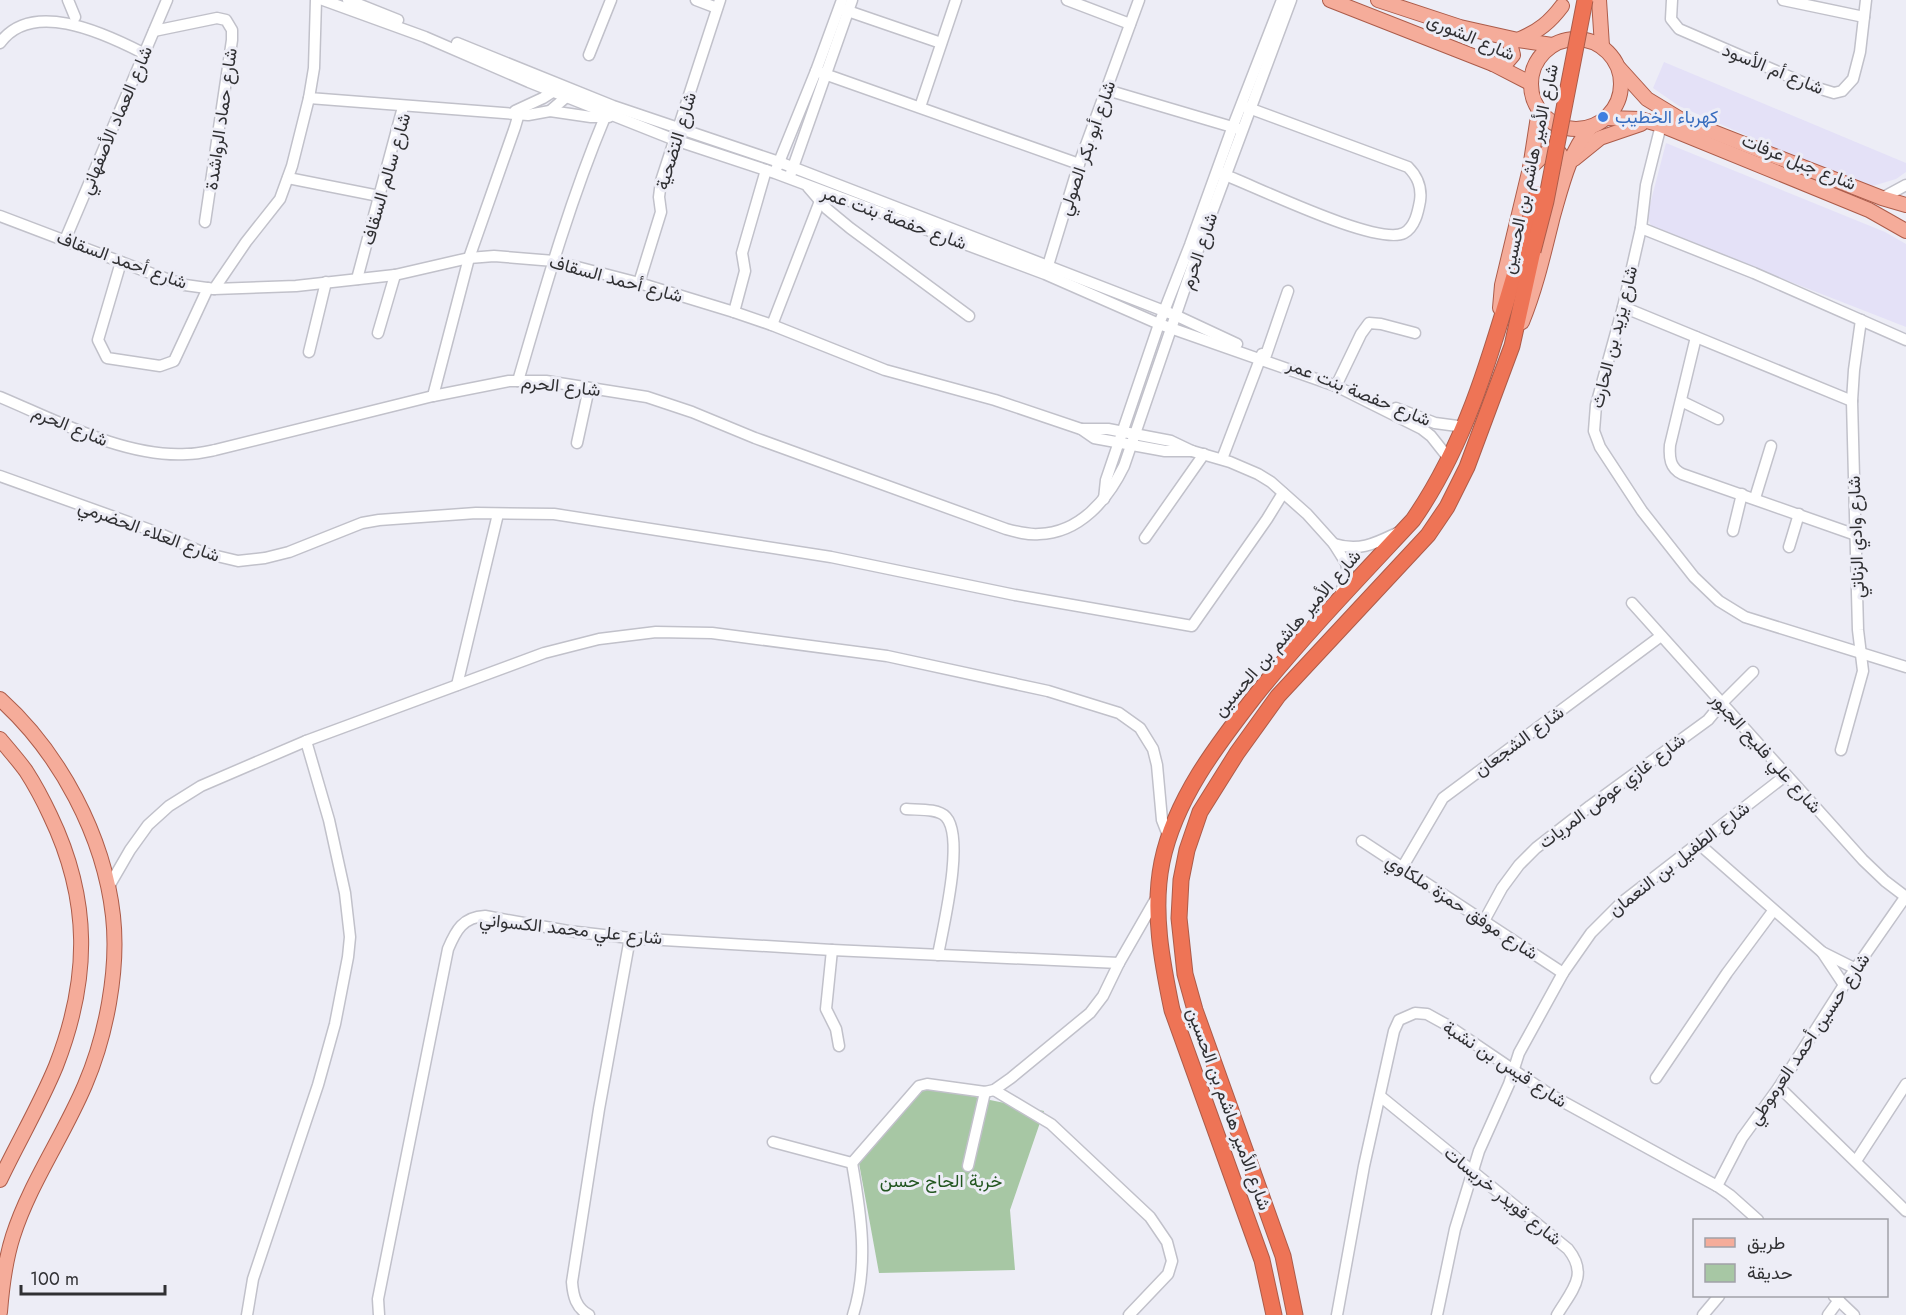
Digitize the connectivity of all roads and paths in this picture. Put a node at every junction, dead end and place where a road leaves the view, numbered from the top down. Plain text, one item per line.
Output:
1 (68, 0) edge
2 (167, 0) edge
3 (316, 0) edge
4 (323, 0) edge
5 (348, 0) edge
6 (611, 0) edge
7 (696, 0) edge
8 (852, 0) edge
9 (956, 0) edge
10 (1067, 0) edge
11 (1139, 0) edge
12 (1282, 0) edge
13 (1291, 0) edge
14 (1330, 0) edge
15 (1378, 0) edge
16 (1672, 0) edge
17 (1784, 0) edge
18 (1866, 0) edge
19 (1567, 1) edge
20 (1594, 2) edge
21 (719, 4) edge
22 (843, 6) edge
23 (28, 12) dead end
24 (61, 12) dead end
25 (75, 17) junction
26 (1864, 17) junction
27 (1130, 24) junction
28 (154, 31) junction
29 (1501, 37) junction
30 (1518, 40) junction
31 (941, 42) junction
32 (0, 43) edge
33 (1554, 44) junction
34 (1602, 46) junction
35 (143, 53) junction
36 (589, 55) dead end
37 (1493, 64) junction
38 (1619, 68) junction
39 (822, 72) junction
40 (529, 82) junction
41 (1530, 83) junction
42 (557, 88) junction
43 (1107, 90) junction
44 (571, 93) junction
45 (309, 98) junction
46 (1647, 99) junction
47 (403, 107) junction
48 (920, 107) junction
49 (1246, 107) junction
50 (522, 110) junction
51 (1539, 110) junction
52 (550, 111) junction
53 (604, 117) junction
54 (620, 117) junction
55 (1606, 118) junction
56 (1650, 122) junction
57 (1237, 128) junction
58 (1590, 128) junction
59 (677, 134) junction
60 (779, 162) junction
61 (1079, 164) junction
62 (793, 168) junction
63 (1530, 168) junction
64 (1567, 168) junction
65 (770, 172) junction
66 (1222, 173) junction
67 (288, 178) junction
68 (789, 179) junction
69 (1906, 185) edge
70 (807, 186) junction
71 (379, 196) junction
72 (1882, 198) junction
73 (820, 201) junction
74 (1906, 205) edge
75 (0, 216) edge
76 (206, 222) dead end
77 (1641, 228) junction
78 (1906, 231) edge
79 (65, 240) junction
80 (1194, 246) junction
81 (1527, 250) junction
82 (469, 258) junction
83 (554, 261) junction
84 (121, 262) junction
85 (1046, 270) junction
86 (395, 275) junction
87 (357, 279) junction
88 (326, 282) junction
89 (639, 283) junction
90 (211, 288) junction
91 (1288, 291) dead end
92 (1623, 307) junction
93 (734, 312) junction
94 (1164, 312) junction
95 (969, 316) dead end
96 (1176, 316) junction
97 (1861, 320) junction
98 (1159, 324) junction
99 (772, 325) junction
100 (1171, 329) junction
101 (378, 333) dead end
102 (1415, 333) dead end
103 (1496, 336) junction
104 (1696, 337) junction
105 (1906, 340) edge
106 (1512, 346) junction
107 (309, 352) dead end
108 (1263, 356) junction
109 (518, 381) junction
110 (1337, 383) junction
111 (589, 388) junction
112 (433, 396) junction
113 (0, 398) edge
114 (1852, 401) junction
115 (1681, 402) junction
116 (1718, 419) dead end
117 (1465, 428) junction
118 (1081, 429) junction
119 (1123, 432) junction
120 (1135, 434) junction
121 (577, 443) dead end
122 (1126, 444) junction
123 (1772, 446) dead end
124 (1192, 451) junction
125 (1204, 454) junction
126 (1222, 459) junction
127 (1450, 460) junction
128 (0, 476) edge
129 (1283, 493) junction
130 (1742, 494) junction
131 (1755, 498) junction
132 (498, 514) junction
133 (1799, 514) junction
134 (1404, 530) junction
135 (1733, 531) dead end
136 (1856, 535) junction
137 (1145, 538) dead end
138 (1334, 544) junction
139 (1789, 547) dead end
140 (1337, 602) junction
141 (1632, 603) dead end
142 (1661, 636) junction
143 (1861, 654) junction
144 (1906, 667) edge
145 (1753, 672) dead end
146 (457, 685) junction
147 (0, 699) edge
148 (1722, 703) junction
149 (0, 740) edge
150 (306, 741) junction
151 (1841, 750) dead end
152 (1785, 776) junction
153 (906, 808) dead end
154 (1169, 838) junction
155 (1362, 841) dead end
156 (1700, 844) junction
157 (1402, 868) junction
158 (108, 888) junction
159 (1158, 894) junction
160 (1906, 896) edge
161 (1773, 911) junction
162 (1484, 921) junction
163 (1138, 929) junction
164 (630, 938) junction
165 (832, 950) junction
166 (1161, 950) junction
167 (1822, 952) junction
168 (938, 955) junction
169 (1119, 963) junction
170 (1856, 969) junction
171 (1563, 973) junction
172 (1844, 985) junction
173 (839, 1046) dead end
174 (1513, 1069) junction
175 (1656, 1078) dead end
176 (1906, 1084) edge
177 (1779, 1087) junction
178 (989, 1091) junction
179 (1380, 1096) junction
180 (773, 1142) dead end
181 (1856, 1161) junction
182 (852, 1163) junction
183 (968, 1166) dead end
184 (1472, 1171) junction
185 (0, 1180) edge
186 (1717, 1186) junction
187 (1906, 1212) edge
188 (1756, 1219) edge
189 (1718, 1297) edge
190 (1836, 1298) edge
191 (1341, 1299) junction
192 (0, 1312) edge
193 (1710, 1312) edge
194 (247, 1315) edge
195 (379, 1315) edge
196 (589, 1315) edge
197 (853, 1315) edge
198 (1129, 1315) edge
199 (1274, 1315) edge
200 (1294, 1315) edge
201 (1329, 1315) edge
202 (1337, 1315) edge
203 (1437, 1315) edge
204 (1557, 1315) edge
205 (1828, 1315) edge
206 (1854, 1315) edge

1 - 25 street
2 - 28 street, شارع العماد الأصفهاني
3 - 45 street
4 - 40 street, شارع حفصة بنت عمر
5 - 42 street, شارع حفصة بنت عمر
6 - 36 street
7 - 21 street
8 - 22 street
9 - 31 street
10 - 27 street
11 - 27 street, شارع أبو بكر الصولي
12 - 49 street, شارع الحرم
13 - 49 street, شارع الحرم
14 - 37 main road, شارع الشورى
15 - 29 main road, شارع الشورى
16 - 26 street, شارع أم الأسود
17 - 26 street
18 - 26 street, شارع أم الأسود
19 - 20 main road
19 - 30 main road
19 - 33 main road, شارع الأمير هاشم بن الحسين
19 - 81 highway, شارع الأمير هاشم بن الحسين, bridge
20 - 34 main road
20 - 81 highway, شارع الأمير هاشم بن الحسين, bridge
21 - 59 street, شارع التضحية
22 - 31 street
22 - 39 street
23 - 32 street
24 - 25 street
25 - 35 street
27 - 43 street, شارع أبو بكر الصولي
28 - 35 street, شارع العماد الأصفهاني
28 - 76 street, شارع حماد الرواشدة
29 - 30 main road, شارع الشورى
29 - 37 main road
30 - 33 main road, شارع الشورى
31 - 48 street
33 - 34 main road
33 - 41 main road
34 - 38 main road
35 - 79 street, شارع العماد الأصفهاني
37 - 41 main road, شارع الشورى
38 - 46 main road, شارع جبل عرفات
38 - 55 main road
39 - 48 street
39 - 60 street
39 - 62 street
40 - 42 street, شارع حفصة بنت عمر
40 - 50 street
41 - 51 main road
42 - 44 street, شارع حفصة بنت عمر
42 - 50 street
43 - 57 street
43 - 61 street, شارع أبو بكر الصولي
44 - 52 street
44 - 54 street, شارع حفصة بنت عمر
44 - 59 street, شارع حفصة بنت عمر
45 - 47 street
45 - 67 street
46 - 56 main road
46 - 72 main road, شارع جبل عرفات
47 - 50 street, شارع سالم السقاف
47 - 71 street, شارع سالم السقاف
48 - 61 street
49 - 57 street, شارع الحرم
49 - 66 street
50 - 52 street, شارع سالم السقاف
50 - 82 street
51 - 58 main road
51 - 63 main road, شارع الأمير هاشم بن الحسين
52 - 53 street, شارع سالم السقاف
53 - 54 street, شارع سالم السقاف
53 - 83 street
54 - 59 street, شارع حفصة بنت عمر
55 - 56 main road, شارع جبل عرفات
55 - 58 main road
56 - 64 main road
56 - 77 street, شارع يزيد بن الحارث
56 - 78 main road, شارع جبل عرفات
57 - 66 street, شارع الحرم
58 - 64 main road, شارع الأمير هاشم بن الحسين
59 - 60 street, شارع حفصة بنت عمر
59 - 65 street, شارع حفصة بنت عمر
59 - 89 street, شارع التضحية
60 - 62 street, شارع حفصة بنت عمر
60 - 65 street
61 - 85 street, شارع أبو بكر الصولي
62 - 68 street
62 - 85 street, شارع حفصة بنت عمر
63 - 64 main road
63 - 103 main road, شارع الأمير هاشم بن الحسين
64 - 106 main road, شارع الأمير هاشم بن الحسين
65 - 68 street, شارع حفصة بنت عمر
65 - 93 street
66 - 80 street, شارع الحرم
67 - 71 street
67 - 90 street
68 - 70 street, شارع حفصة بنت عمر
69 - 72 street
70 - 73 street
70 - 85 street, شارع حفصة بنت عمر
71 - 87 street, شارع سالم السقاف
72 - 74 main road, شارع جبل عرفات
73 - 95 street
73 - 99 street
75 - 79 street, شارع أحمد السقاف
77 - 92 street, شارع يزيد بن الحارث
77 - 97 street
79 - 84 street, شارع أحمد السقاف
80 - 94 street, شارع الحرم
80 - 96 street, شارع الحرم
81 - 103 highway, شارع الأمير هاشم بن الحسين
81 - 106 highway, شارع الأمير هاشم بن الحسين
82 - 83 street, شارع أحمد السقاف
82 - 86 street, شارع أحمد السقاف
82 - 112 street
83 - 89 street, شارع أحمد السقاف
83 - 109 street
84 - 90 street, شارع أحمد السقاف
84 - 90 street
85 - 94 street, شارع حفصة بنت عمر
85 - 98 street, شارع حفصة بنت عمر
86 - 87 street, شارع أحمد السقاف
86 - 101 street
87 - 88 street, شارع أحمد السقاف
88 - 90 street, شارع أحمد السقاف
88 - 107 street
89 - 93 street, شارع أحمد السقاف
91 - 108 street
92 - 104 street
92 - 143 street, شارع يزيد بن الحارث
93 - 99 street, شارع أحمد السقاف
94 - 96 street, شارع حفصة بنت عمر
94 - 98 street, شارع الحرم
96 - 100 street, شارع الحرم
96 - 108 street, شارع حفصة بنت عمر
97 - 105 street
97 - 114 street, شارع وادي الزناتي
98 - 100 street, شارع حفصة بنت عمر
98 - 119 street, شارع الحرم
99 - 118 street, شارع أحمد السقاف
100 - 108 street, شارع حفصة بنت عمر
100 - 120 street, شارع الحرم
102 - 110 street
103 - 117 highway, شارع الأمير هاشم بن الحسين
104 - 114 street
104 - 115 street
106 - 200 highway, شارع الأمير هاشم بن الحسين
108 - 110 street, شارع حفصة بنت عمر
108 - 126 street
109 - 111 street, شارع الحرم
109 - 112 street, شارع الحرم
110 - 117 street, شارع حفصة بنت عمر
110 - 127 street, شارع حفصة بنت عمر
111 - 121 street
111 - 122 street, شارع الحرم
112 - 113 street, شارع الحرم
114 - 136 street, شارع وادي الزناتي
115 - 116 street
115 - 130 street
117 - 127 highway, شارع الأمير هاشم بن الحسين
118 - 119 street, شارع أحمد السقاف
118 - 122 street, شارع أحمد السقاف
119 - 120 street, شارع أحمد السقاف
119 - 122 street, شارع الحرم
120 - 122 street, شارع الحرم
120 - 124 street, شارع أحمد السقاف
122 - 124 street, شارع أحمد السقاف
123 - 131 street
124 - 125 street
125 - 126 street
125 - 137 street
126 - 129 street
127 - 134 highway, شارع الأمير هاشم بن الحسين
128 - 132 street, شارع العلاء الحضرمي
129 - 132 street, شارع العلاء الحضرمي
129 - 138 street
130 - 131 street
130 - 135 street
131 - 133 street
132 - 146 street
133 - 136 street
133 - 139 street
134 - 138 street
134 - 140 highway, شارع الأمير هاشم بن الحسين
136 - 143 street, شارع وادي الزناتي
138 - 140 street
140 - 154 highway, شارع الأمير هاشم بن الحسين
141 - 142 street, شارع علي فليح الجبور
142 - 148 street, شارع علي فليح الجبور
142 - 157 street, شارع الشجعان
143 - 144 street, شارع يزيد بن الحارث
143 - 151 street, شارع وادي الزناتي
145 - 148 street, شارع غازي عوض المريات
146 - 150 street
146 - 154 street
147 - 158 main road
148 - 152 street, شارع علي فليح الجبور
148 - 162 street, شارع غازي عوض المريات
149 - 185 main road
150 - 158 street
150 - 194 street
152 - 156 street, شارع الطفيل بن النعمان
152 - 160 street, شارع علي فليح الجبور
153 - 168 street
154 - 159 highway, شارع الأمير هاشم بن الحسين
155 - 157 street, شارع موفق حمزة ملكاوي
156 - 161 street
156 - 171 street, شارع الطفيل بن النعمان
157 - 162 street, شارع موفق حمزة ملكاوي
158 - 192 main road
159 - 163 street
159 - 166 highway, شارع الأمير هاشم بن الحسين
160 - 170 street, شارع حسين أحمد العرموطي
161 - 167 street
161 - 175 street
162 - 171 street, شارع موفق حمزة ملكاوي
163 - 166 street
163 - 169 street
164 - 165 street, شارع علي محمد الكسواني
164 - 195 street, شارع علي محمد الكسواني
164 - 196 street
165 - 168 street, شارع علي محمد الكسواني
165 - 173 street
166 - 199 highway, شارع الأمير هاشم بن الحسين
167 - 170 street
167 - 172 street
168 - 169 street, شارع علي محمد الكسواني
169 - 178 street
170 - 172 street, شارع حسين أحمد العرموطي
171 - 174 street, شارع الطفيل بن النعمان
172 - 177 street, شارع حسين أحمد العرموطي
174 - 179 street, شارع قيس بن نشبة
174 - 184 street, شارع الطفيل بن النعمان
174 - 186 street, شارع قيس بن نشبة
176 - 181 street
177 - 181 street
177 - 186 street, شارع حسين أحمد العرموطي
178 - 182 street
178 - 183 street
178 - 198 street
179 - 184 street, شارع قويدر خريسات
179 - 191 street, شارع قيس بن نشبة
180 - 182 street
181 - 187 street
182 - 197 street
184 - 203 street, شارع الطفيل بن النعمان
184 - 204 street, شارع قويدر خريسات
186 - 188 street, شارع قيس بن نشبة
189 - 193 street
190 - 205 street
190 - 206 street
191 - 201 street, شارع قيس بن نشبة
191 - 202 street, شارع قيس بن نشبة

